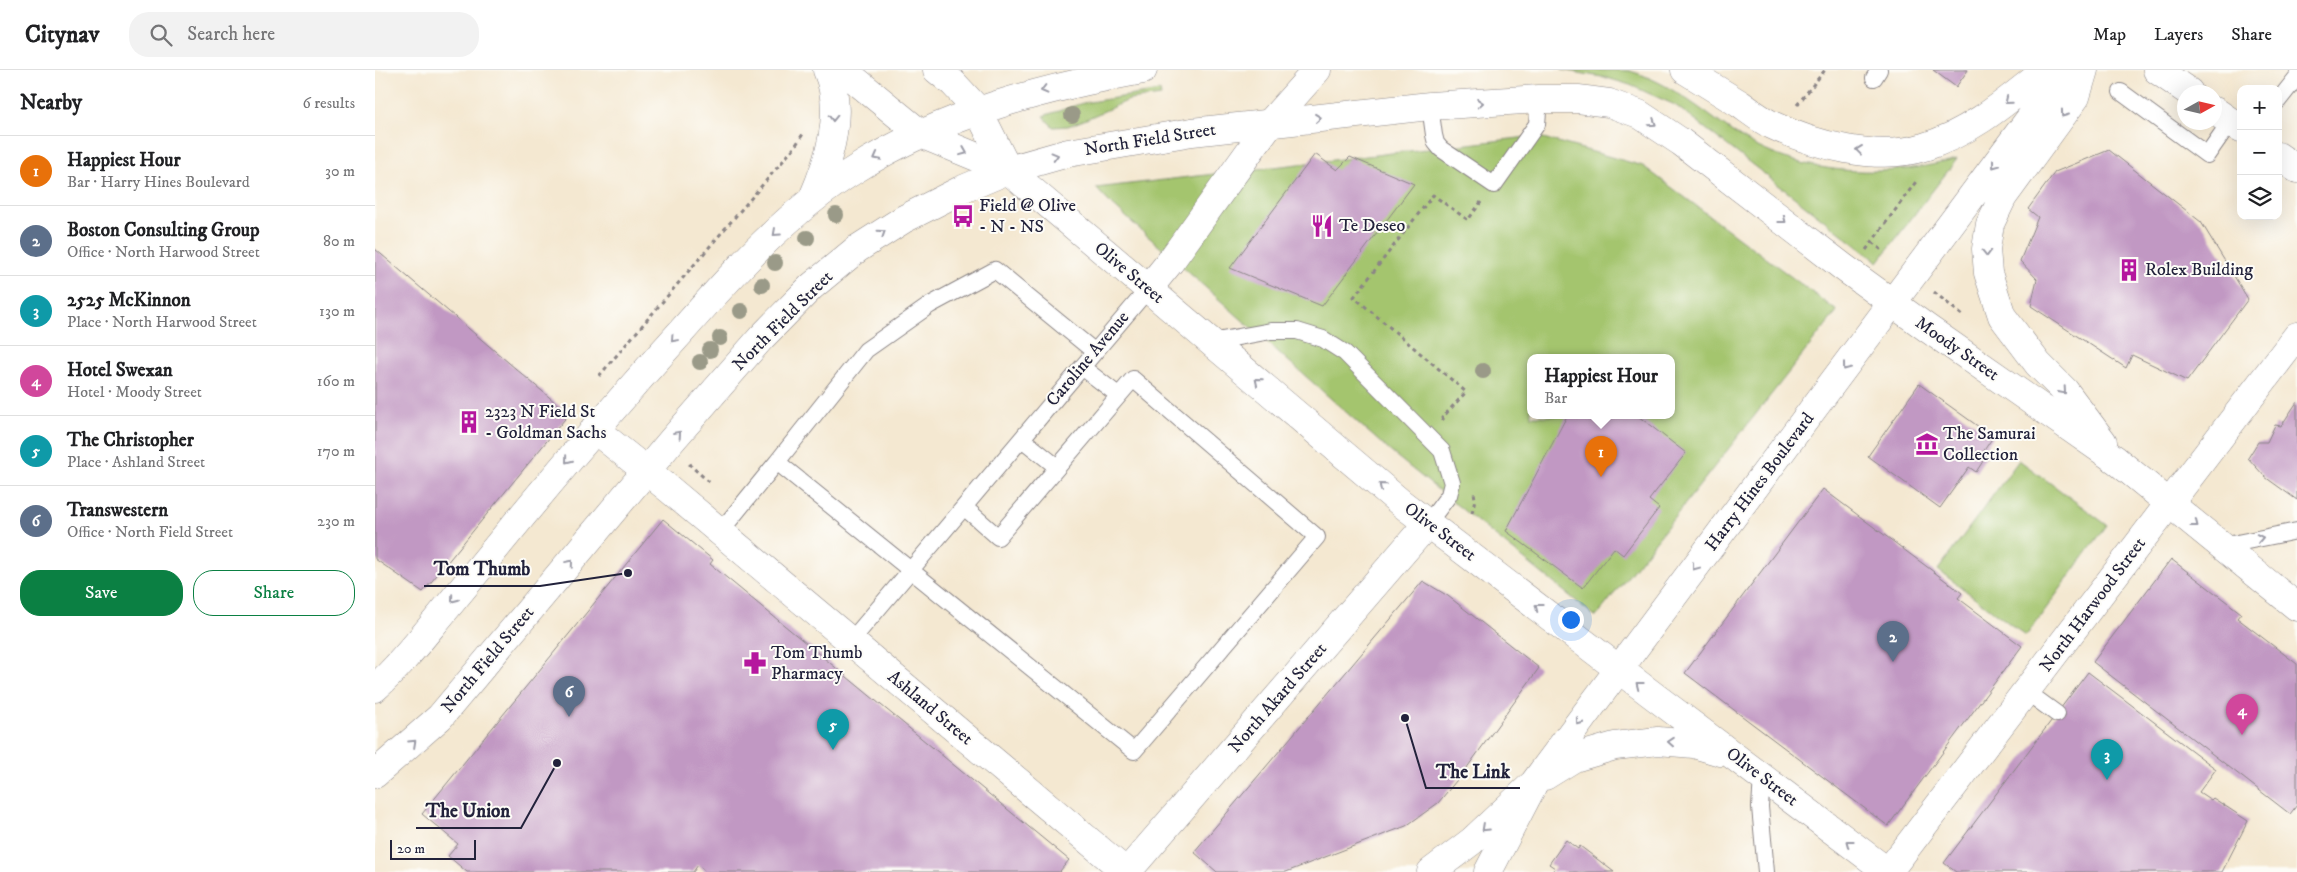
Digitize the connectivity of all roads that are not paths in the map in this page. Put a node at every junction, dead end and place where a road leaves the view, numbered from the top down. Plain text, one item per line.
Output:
1 (827, 70) edge
2 (843, 70) edge
3 (937, 70) edge
4 (1143, 70) edge
5 (1317, 70) edge
6 (1685, 70) edge
7 (2046, 70) edge
8 (2066, 70) edge
9 (2084, 70) edge
10 (2157, 70) edge
11 (2297, 77) edge
12 (2179, 85) edge
13 (2121, 92) dead end
14 (2282, 96) edge
15 (1539, 99) junction
16 (1609, 103) joint
17 (1430, 106) junction
18 (978, 110) junction
19 (2229, 121) edge
20 (1270, 123) junction
21 (921, 134) junction
22 (2282, 159) edge
23 (2297, 169) edge
24 (1008, 170) junction
25 (812, 200) junction
26 (1148, 289) junction
27 (1893, 304) junction
28 (2297, 336) edge
29 (1211, 342) junction
30 (1095, 352) junction
31 (1082, 367) junction
32 (1118, 395) junction
33 (595, 429) junction
34 (1022, 439) junction
35 (2116, 460) junction
36 (777, 462) junction
37 (1057, 467) junction
38 (647, 471) junction
39 (2170, 504) junction
40 (964, 507) junction
41 (1428, 522) junction
42 (2297, 531) edge
43 (720, 532) junction
44 (2230, 552) junction
45 (911, 570) junction
46 (2297, 582) edge
47 (2297, 607) edge
48 (850, 642) junction
49 (1618, 669) junction
50 (375, 688) edge
51 (2027, 692) junction
52 (2057, 714) dead end
53 (1735, 756) junction
54 (375, 774) edge
55 (1762, 777) junction
56 (1534, 783) junction
57 (1126, 872) edge
58 (1431, 872) edge
59 (1489, 872) edge
60 (1766, 872) edge
61 (1888, 872) edge

1 -> 25 main road
2 - 21 main road, Olive Street
3 - 18 main road, Olive Street
4 -> 18 main road
5 - 20 main road, Caroline Avenue
7 -> 6 main road
8 -> 27 main road, Harry Hines Boulevard
9 -> 35 main road
10 - 12 main road
11 - 14 lane
13 - 19 lane
15 - 16 main road, North Field Street
17 -> 15 main road, North Field Street
15 - 17 lane
16 -> 27 main road, Moody Street
20 -> 17 main road, North Field Street
18 - 21 main road
18 - 24 main road, Olive Street
24 -> 20 main road, North Field Street
20 - 26 main road, Caroline Avenue
21 -> 24 main road, Olive Street
21 -> 25 main road
22 - 23 main road
24 - 26 main road, Olive Street
38 -> 24 main road, North Field Street
25 -> 33 main road
26 - 29 main road, Olive Street
26 - 30 lane, Caroline Avenue
27 - 35 main road, Moody Street
27 -> 49 main road, Harry Hines Boulevard
28 - 39 main road, North Harwood Street
41 -> 29 main road, Olive Street
29 - 41 lane
30 - 31 lane, Caroline Avenue
30 - 36 lane
31 - 32 lane
31 - 34 lane, Caroline Avenue
32 - 37 lane
32 - 45 lane
33 - 38 main road, Ashland Street
33 -> 50 main road
34 - 37 lane
34 - 40 lane, Caroline Avenue
35 - 39 main road, Moody Street
36 - 43 lane
36 - 45 lane
37 - 40 lane
38 - 43 main road, Ashland Street
54 -> 38 main road, North Field Street
39 -> 44 main road, Moody Street
39 - 51 main road, North Harwood Street
40 - 45 lane, Caroline Avenue
49 -> 41 main road, Olive Street
41 - 57 main road, North Akard Street
44 -> 42 lane
43 - 48 main road, Ashland Street
44 - 46 main road
44 - 47 main road, Moody Street
45 - 48 lane, Caroline Avenue
48 - 57 main road, Ashland Street
53 -> 49 main road, Olive Street
49 -> 56 main road, Harry Hines Boulevard
51 - 52 lane
51 - 61 main road, North Harwood Street
53 - 55 main road, Olive Street
53 -> 56 main road
55 - 60 lane
61 -> 55 main road, Olive Street
56 -> 58 main road, Harry Hines Boulevard
56 - 59 main road

